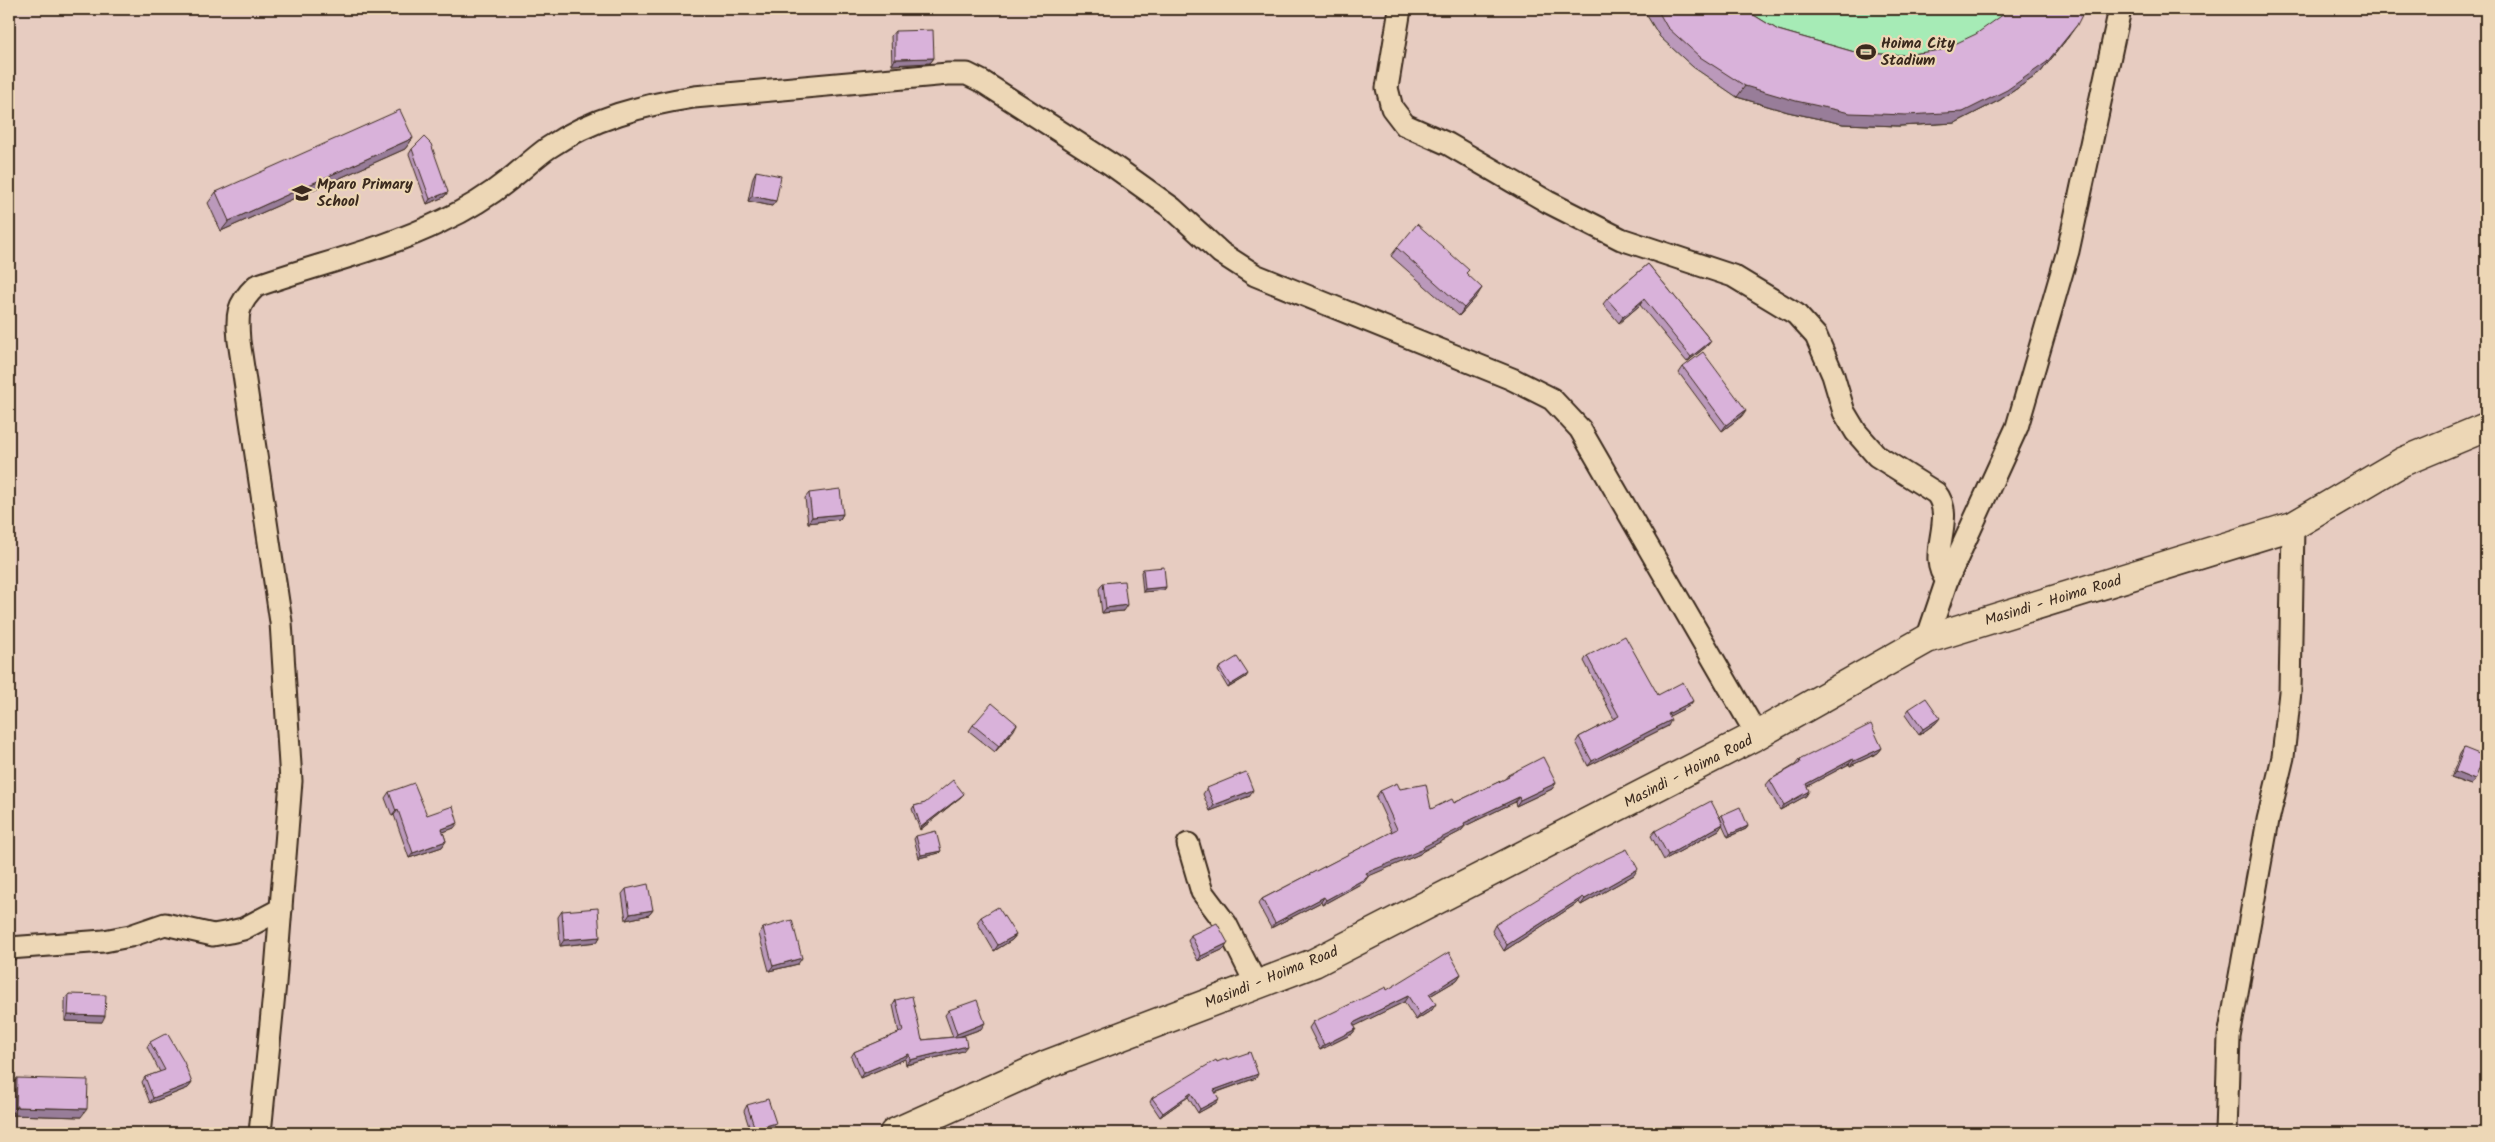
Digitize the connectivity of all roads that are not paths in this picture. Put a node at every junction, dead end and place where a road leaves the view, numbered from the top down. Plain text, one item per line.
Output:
1 (1400, 9) edge
2 (2120, 9) edge
3 (2486, 426) edge
4 (2293, 526) junction
5 (1947, 580) junction
6 (1927, 639) junction
7 (1757, 735) junction
8 (1188, 844) dead end
9 (281, 909) junction
10 (9, 948) edge
11 (1256, 984) junction
12 (260, 1133) edge
13 (894, 1133) edge
14 (2226, 1133) edge

1 - 5 street
2 - 5 street
3 - 4 main road, Masindi - Hoima Road
4 - 6 main road, Masindi - Hoima Road
4 - 14 street
5 - 6 street
6 - 7 main road, Masindi - Hoima Road
7 - 9 street
7 - 11 main road, Masindi - Hoima Road
8 - 11 street
9 - 10 street
9 - 12 street
11 - 13 main road, Masindi - Hoima Road

